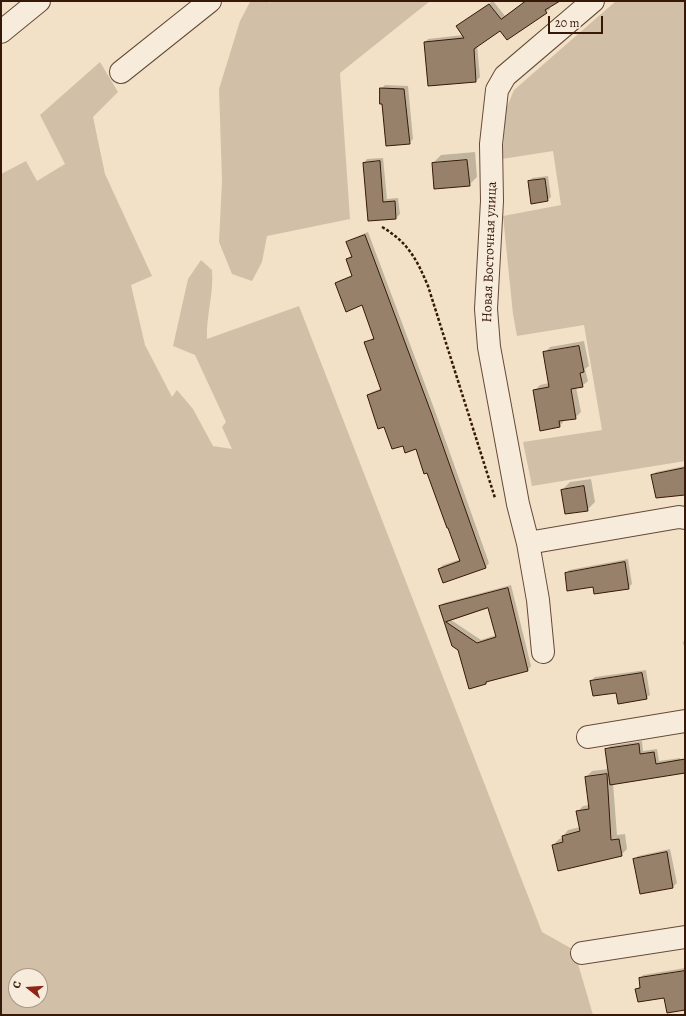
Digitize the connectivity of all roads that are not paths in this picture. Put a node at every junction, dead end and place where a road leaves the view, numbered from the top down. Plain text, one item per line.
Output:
1 (39, 1) edge
2 (210, 1) edge
3 (593, 1) edge
4 (1, 32) edge
5 (121, 72) dead end
6 (685, 518) edge
7 (528, 543) junction
8 (543, 652) dead end
9 (685, 721) edge
10 (588, 737) dead end
11 (685, 937) edge
12 (582, 954) dead end

1 - 4 street
2 - 5 street
3 - 7 street, Новая Восточная улица
6 - 7 street
7 - 8 street, Новая Восточная улица
9 - 10 street
11 - 12 street

